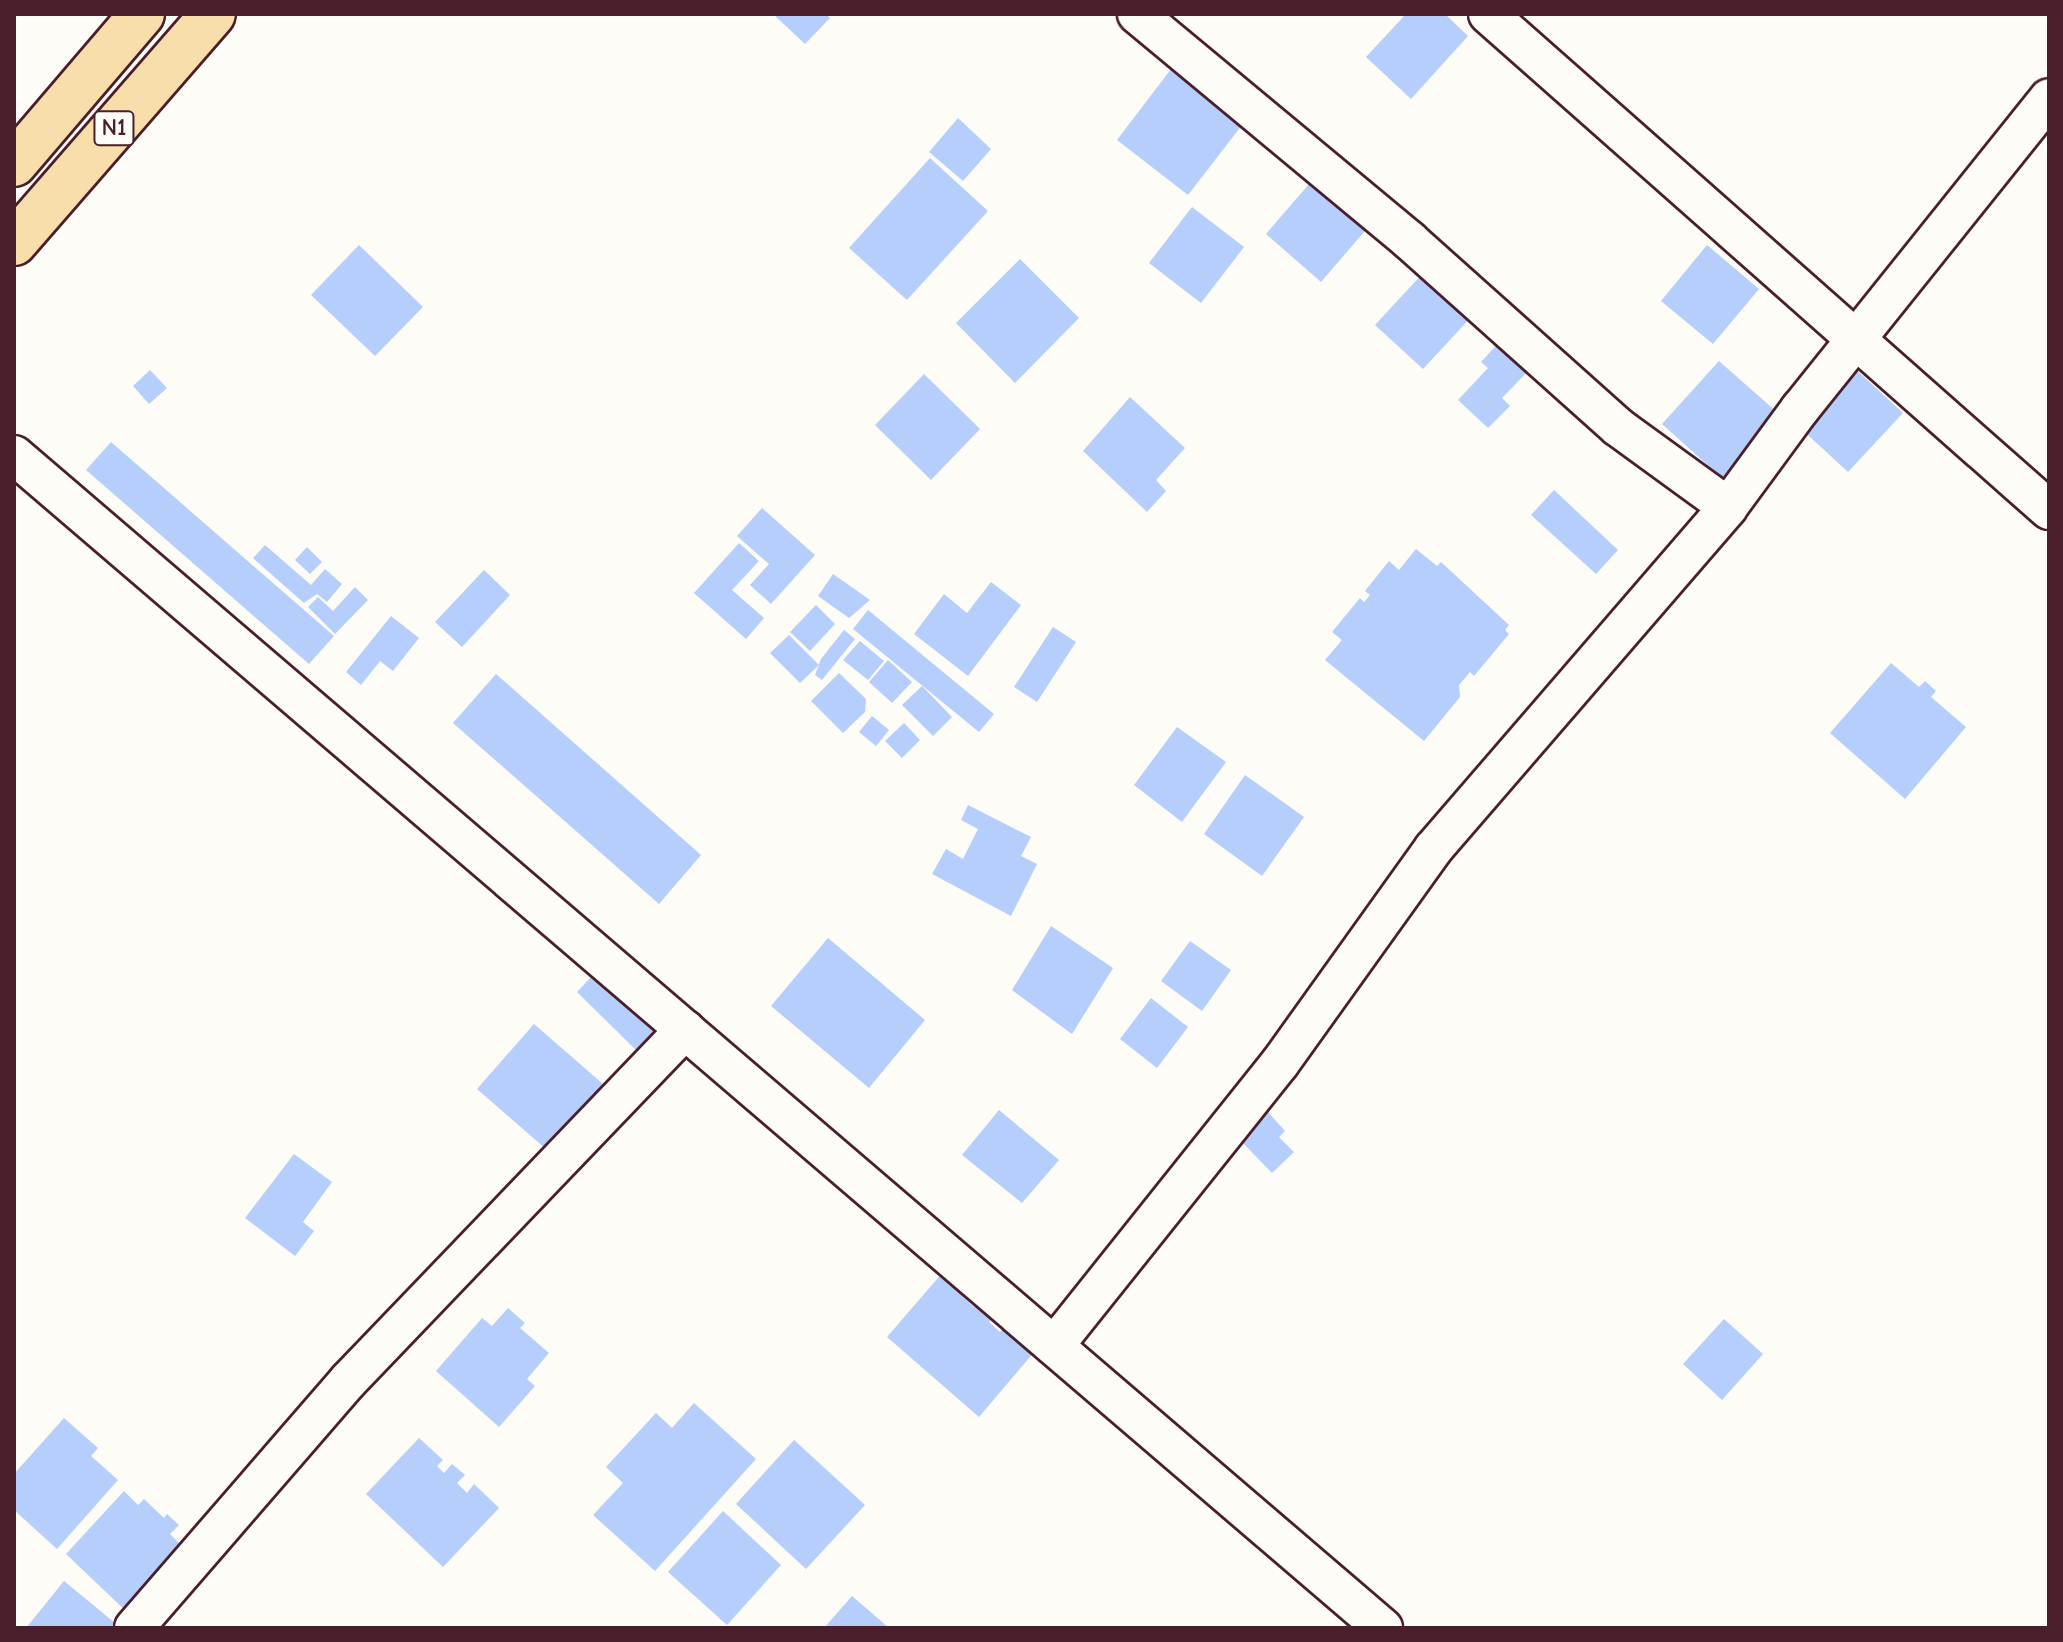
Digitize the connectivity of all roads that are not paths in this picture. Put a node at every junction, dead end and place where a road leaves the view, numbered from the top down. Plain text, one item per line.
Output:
1 (142, 14) edge
2 (213, 14) edge
3 (1137, 14) edge
4 (1488, 14) edge
5 (2049, 98) edge
6 (14, 164) edge
7 (14, 243) edge
8 (1860, 339) junction
9 (14, 455) edge
10 (1728, 507) junction
11 (2049, 510) edge
12 (685, 1030) junction
13 (1054, 1346) junction
14 (134, 1628) edge
15 (1383, 1628) edge

1 - 6 highway, N1 / N1
2 - 7 highway, N1 / N1
3 - 10 street
4 - 8 street
5 - 8 street
8 - 10 street
8 - 11 street
9 - 12 street
10 - 13 street
12 - 13 street
12 - 14 street
13 - 15 street

